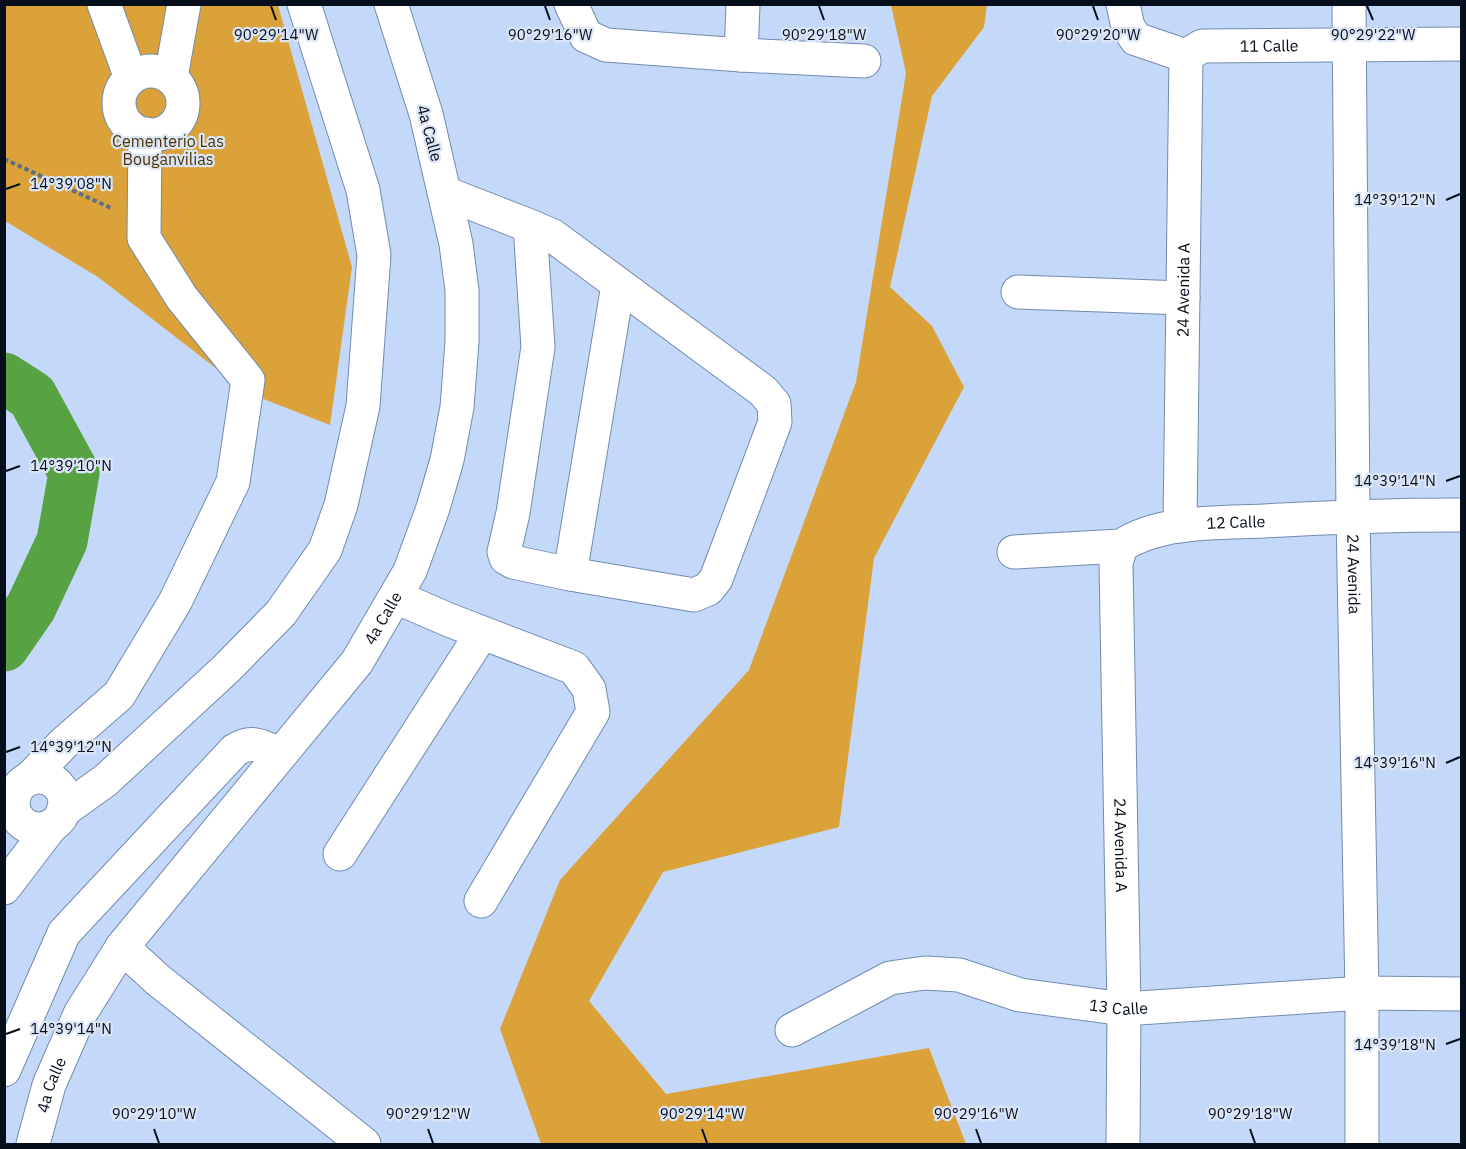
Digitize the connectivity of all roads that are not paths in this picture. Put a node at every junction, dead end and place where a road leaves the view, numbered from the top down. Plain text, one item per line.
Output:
1 (104, 4) edge
2 (184, 4) edge
3 (304, 4) edge
4 (391, 4) edge
5 (571, 4) edge
6 (743, 4) edge
7 (1123, 4) edge
8 (1349, 4) edge
9 (1350, 44) junction
10 (1461, 44) edge
11 (741, 55) junction
12 (1186, 56) junction
13 (864, 61) dead end
14 (171, 77) junction
15 (131, 78) junction
16 (145, 134) junction
17 (445, 194) junction
18 (530, 226) junction
19 (618, 285) junction
20 (1018, 292) dead end
21 (1183, 298) junction
22 (1461, 515) edge
23 (1353, 516) junction
24 (1180, 526) junction
25 (1121, 546) junction
26 (1014, 552) dead end
27 (570, 574) junction
28 (396, 597) junction
29 (482, 633) junction
30 (280, 754) junction
31 (30, 778) junction
32 (58, 818) junction
33 (340, 854) dead end
34 (4, 888) edge
35 (481, 901) dead end
36 (122, 947) junction
37 (1362, 993) junction
38 (1461, 994) edge
39 (1124, 1009) junction
40 (792, 1030) dead end
41 (4, 1070) edge
42 (33, 1144) edge
43 (364, 1144) edge
44 (1123, 1144) edge
45 (1362, 1144) edge

1 - 15 street
2 - 14 street
3 - 32 street
4 - 17 street, 4a Calle
5 - 11 street
6 - 11 street
7 - 12 street
8 - 9 street, 24 Avenida
9 - 10 street, 11 Calle
9 - 12 street, 11 Calle
9 - 23 street, 24 Avenida
11 - 13 street
12 - 21 street, 24 Avenida A
14 - 15 street
14 - 16 street
15 - 16 street
16 - 31 street
17 - 18 street
17 - 28 street, 4a Calle
18 - 19 street
18 - 27 street
19 - 27 street
19 - 27 street
20 - 21 street
21 - 24 street, 24 Avenida A
22 - 23 street, 12 Calle
23 - 24 street, 12 Calle
23 - 37 street, 24 Avenida
24 - 25 street, 12 Calle
25 - 26 street, 12 Calle
25 - 39 street, 24 Avenida A
28 - 29 street
28 - 30 street, 4a Calle
29 - 33 street
29 - 35 street
30 - 36 street, 4a Calle
30 - 41 street
31 - 32 street
31 - 32 street
32 - 34 street
36 - 42 street, 4a Calle
36 - 43 street
37 - 38 street, 13 Calle
37 - 39 street, 13 Calle
37 - 45 street, 24 Avenida
39 - 40 street, 13 Calle
39 - 44 street, 24 Avenida A

